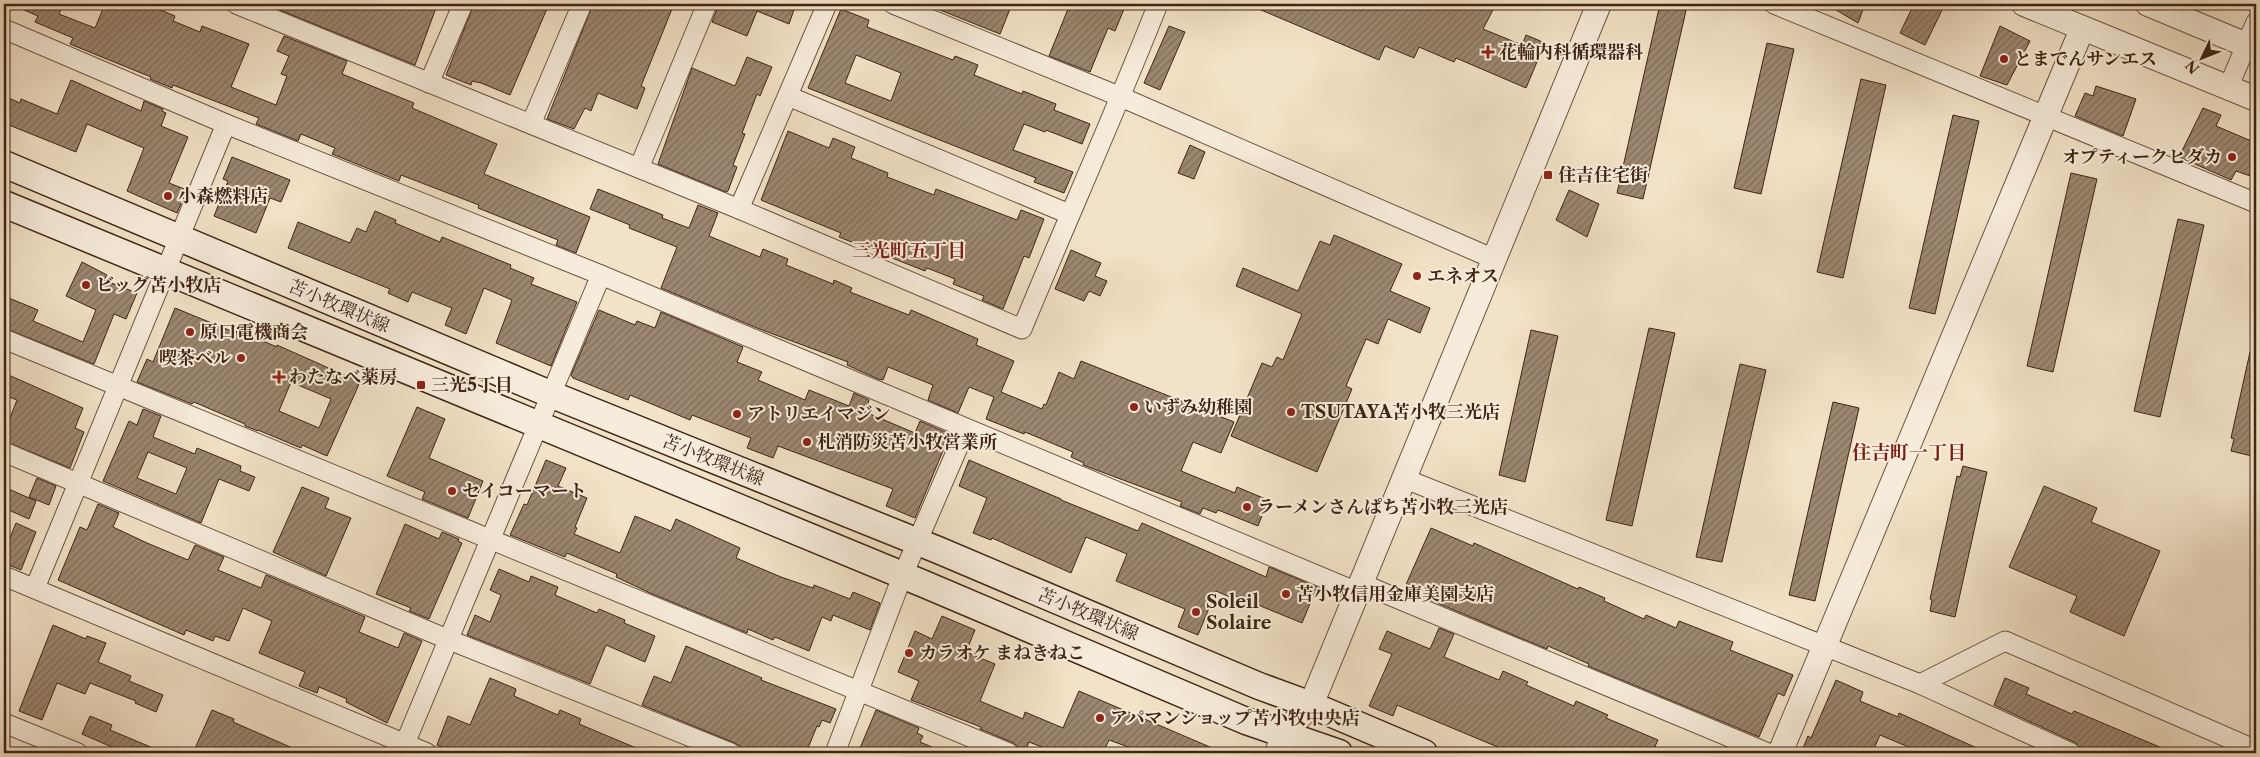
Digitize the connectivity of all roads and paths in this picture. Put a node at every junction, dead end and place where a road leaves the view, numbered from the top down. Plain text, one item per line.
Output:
1 (236, 4) edge
2 (463, 4) edge
3 (582, 4) edge
4 (707, 4) edge
5 (827, 4) edge
6 (893, 4) edge
7 (1158, 4) edge
8 (1598, 4) edge
9 (1774, 4) edge
10 (2024, 4) edge
11 (2149, 4) edge
12 (2256, 22) edge
13 (4, 29) edge
14 (2082, 29) junction
15 (2252, 47) edge
16 (430, 83) junction
17 (2228, 88) junction
18 (788, 96) junction
19 (1121, 97) junction
20 (2256, 99) edge
21 (2045, 116) junction
22 (226, 124) junction
23 (531, 124) junction
24 (4, 164) edge
25 (639, 168) junction
26 (2256, 203) edge
27 (4, 204) edge
28 (739, 209) junction
29 (1069, 214) junction
30 (178, 238) junction
31 (1494, 259) junction
32 (166, 272) junction
33 (601, 275) junction
34 (4, 339) edge
35 (119, 388) junction
36 (550, 394) junction
37 (538, 425) junction
38 (966, 429) junction
39 (4, 452) edge
40 (1403, 478) junction
41 (78, 484) junction
42 (490, 540) junction
43 (916, 542) junction
44 (4, 576) edge
45 (902, 576) junction
46 (35, 588) junction
47 (1358, 588) junction
48 (447, 638) junction
49 (1826, 647) junction
50 (1920, 684) junction
51 (860, 691) junction
52 (1311, 706) junction
53 (4, 723) edge
54 (1281, 743) edge
55 (1310, 748) edge
56 (403, 749) edge
57 (2256, 750) edge
58 (78, 753) edge
59 (427, 753) edge
60 (731, 753) edge
61 (835, 753) edge
62 (1009, 753) edge
63 (1339, 753) edge
64 (1424, 753) edge
65 (1768, 753) edge
66 (1780, 753) edge
67 (2071, 753) edge

1 - 16 street
2 - 16 street
3 - 23 street
4 - 25 street
5 - 18 street
6 - 19 street
7 - 19 street
8 - 31 street
9 - 21 street
10 - 14 street
11 - 15 street
12 - 15 street
13 - 22 street
14 - 17 street
14 - 21 street
15 - 17 street
16 - 23 street
17 - 20 street
18 - 28 street
18 - 29 street
19 - 29 street
19 - 31 street
21 - 26 street
21 - 49 street
22 - 30 street
22 - 33 street
23 - 25 street
24 - 30 main road, 苫小牧環状線
25 - 28 street
27 - 32 main road, 苫小牧環状線
28 - 29 street
30 - 32 street
30 - 36 main road, 苫小牧環状線
31 - 40 street
32 - 35 street
32 - 37 main road, 苫小牧環状線
33 - 36 street
33 - 38 street
34 - 35 street
35 - 41 street
35 - 42 street
36 - 37 street
36 - 43 main road, 苫小牧環状線
37 - 42 street
37 - 45 main road, 苫小牧環状線
38 - 43 street
38 - 47 street
39 - 41 street
40 - 47 street
40 - 49 street
41 - 46 street
41 - 48 street
42 - 48 street
42 - 51 street
43 - 45 street
43 - 52 main road, 苫小牧環状線
44 - 46 street
45 - 51 street
45 - 54 main road, 苫小牧環状線
46 - 56 street
47 - 52 street
47 - 65 street
48 - 56 street
48 - 60 street
49 - 50 street
49 - 66 street
50 - 57 street
50 - 67 street
51 - 61 street
51 - 62 street
52 - 54 street
52 - 55 street
52 - 64 main road, 苫小牧環状線
53 - 58 street
54 - 55 main road, 苫小牧環状線
55 - 63 main road, 苫小牧環状線
56 - 59 street

